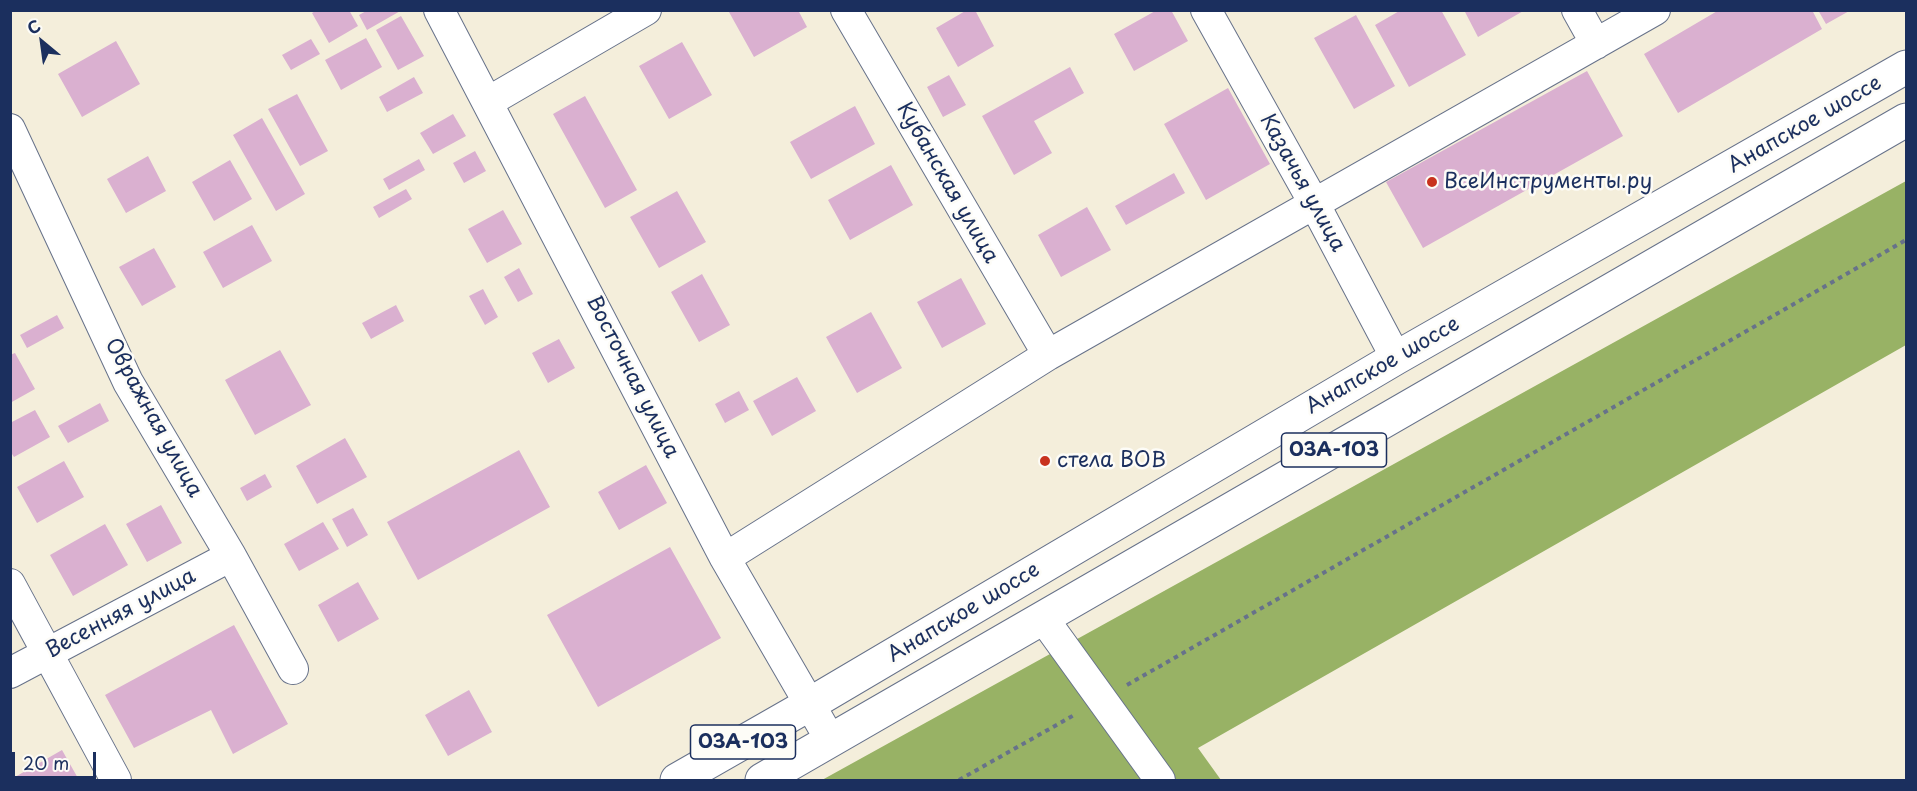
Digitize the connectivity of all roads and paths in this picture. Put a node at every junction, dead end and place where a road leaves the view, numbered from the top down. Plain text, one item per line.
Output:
1 (439, 10) edge
2 (646, 10) edge
3 (846, 10) edge
4 (1206, 10) edge
5 (1577, 10) edge
6 (1655, 10) edge
7 (1596, 44) junction
8 (1906, 67) edge
9 (488, 102) junction
10 (1906, 120) edge
11 (10, 129) edge
12 (1316, 205) junction
13 (1906, 240) edge
14 (1048, 355) junction
15 (1396, 358) junction
16 (231, 556) junction
17 (725, 558) junction
18 (10, 584) edge
19 (1043, 618) junction
20 (48, 653) junction
21 (293, 669) dead end
22 (10, 673) edge
23 (1101, 699) junction
24 (810, 704) junction
25 (831, 741) junction
26 (116, 780) edge
27 (677, 780) edge
28 (762, 780) edge
29 (959, 780) edge
30 (1160, 780) edge

1 - 9 street, Восточная улица
2 - 9 street
3 - 14 street, Кубанская улица
4 - 12 street, Казачья улица
5 - 7 street
6 - 7 street
7 - 12 street
8 - 15 main road, Анапское шоссе / 03А-103
9 - 17 street, Восточная улица
10 - 19 main road, Анапское шоссе / 03А-103
11 - 16 street, Овражная улица
12 - 14 street
12 - 15 street, Казачья улица
13 - 23 path
14 - 17 street
15 - 24 main road, Анапское шоссе / 03А-103
16 - 20 street, Весенняя улица
16 - 21 street, Овражная улица
17 - 24 street, Восточная улица
18 - 20 street
19 - 23 street
19 - 25 main road, Анапское шоссе / 03А-103
20 - 22 street, Весенняя улица
20 - 26 street
23 - 29 path
23 - 30 street
24 - 25 street, Восточная улица
24 - 27 main road, Анапское шоссе / 03А-103
25 - 28 main road, Анапское шоссе / 03А-103

